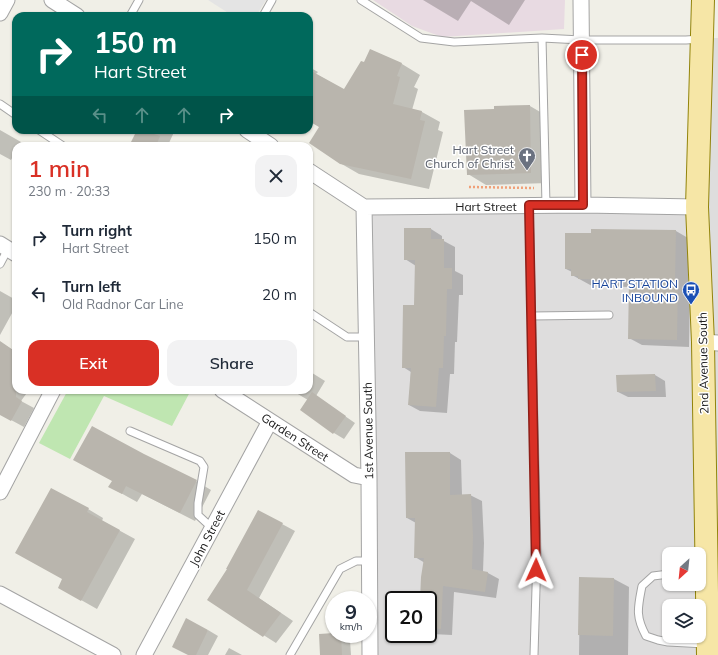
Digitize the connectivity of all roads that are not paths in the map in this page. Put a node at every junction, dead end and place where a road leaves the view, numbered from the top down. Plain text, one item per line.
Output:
1 (6, 0) edge
2 (52, 0) edge
3 (139, 0) edge
4 (272, 0) edge
5 (361, 0) edge
6 (581, 0) edge
7 (703, 0) edge
8 (71, 12) edge
9 (132, 12) edge
10 (265, 12) edge
11 (0, 13) edge
12 (542, 38) junction
13 (702, 38) junction
14 (581, 40) junction
15 (0, 104) edge
16 (12, 112) edge
17 (45, 134) edge
18 (252, 134) edge
19 (57, 142) edge
20 (265, 142) edge
21 (313, 174) edge
22 (529, 205) junction
23 (546, 205) junction
24 (583, 205) junction
25 (364, 207) junction
26 (697, 207) junction
27 (8, 249) edge
28 (0, 264) edge
29 (313, 315) edge
30 (609, 315) dead end
31 (532, 316) junction
32 (366, 337) junction
33 (710, 342) edge
34 (51, 394) edge
35 (228, 394) edge
36 (270, 421) junction
37 (130, 431) dead end
38 (369, 478) junction
39 (0, 492) edge
40 (212, 528) junction
41 (704, 547) edge
42 (370, 561) junction
43 (662, 575) edge
44 (704, 591) edge
45 (0, 594) edge
46 (708, 649) edge
47 (113, 655) edge
48 (144, 655) edge
49 (290, 655) edge
50 (370, 655) edge
51 (534, 655) edge

1 - 11 street
2 - 8 street
3 - 9 lane
4 - 10 lane
5 - 12 lane
6 - 14 street
7 - 13 main road, 2nd Avenue South
12 - 14 lane
12 - 23 lane
13 - 14 lane
13 - 26 main road, 2nd Avenue South
14 - 24 street
15 - 16 lane
17 - 19 lane
18 - 20 street
21 - 25 street
22 - 23 street, Hart Street
22 - 25 street, Hart Street
22 - 31 lane
23 - 24 street, Hart Street
24 - 26 street, Hart Street
25 - 32 street, 1st Avenue South
26 - 33 main road, 2nd Avenue South
27 - 28 lane
29 - 32 lane
30 - 31 lane
31 - 51 lane
32 - 38 street, 1st Avenue South
33 - 41 main road, 2nd Avenue South
34 - 39 street
35 - 36 street, Garden Street
36 - 38 street, Garden Street
36 - 40 street, John Street
37 - 40 lane
38 - 42 street, 1st Avenue South
40 - 48 street, John Street
42 - 49 lane
42 - 50 street, 1st Avenue South
43 - 46 lane
44 - 46 main road, 2nd Avenue South
45 - 47 street

